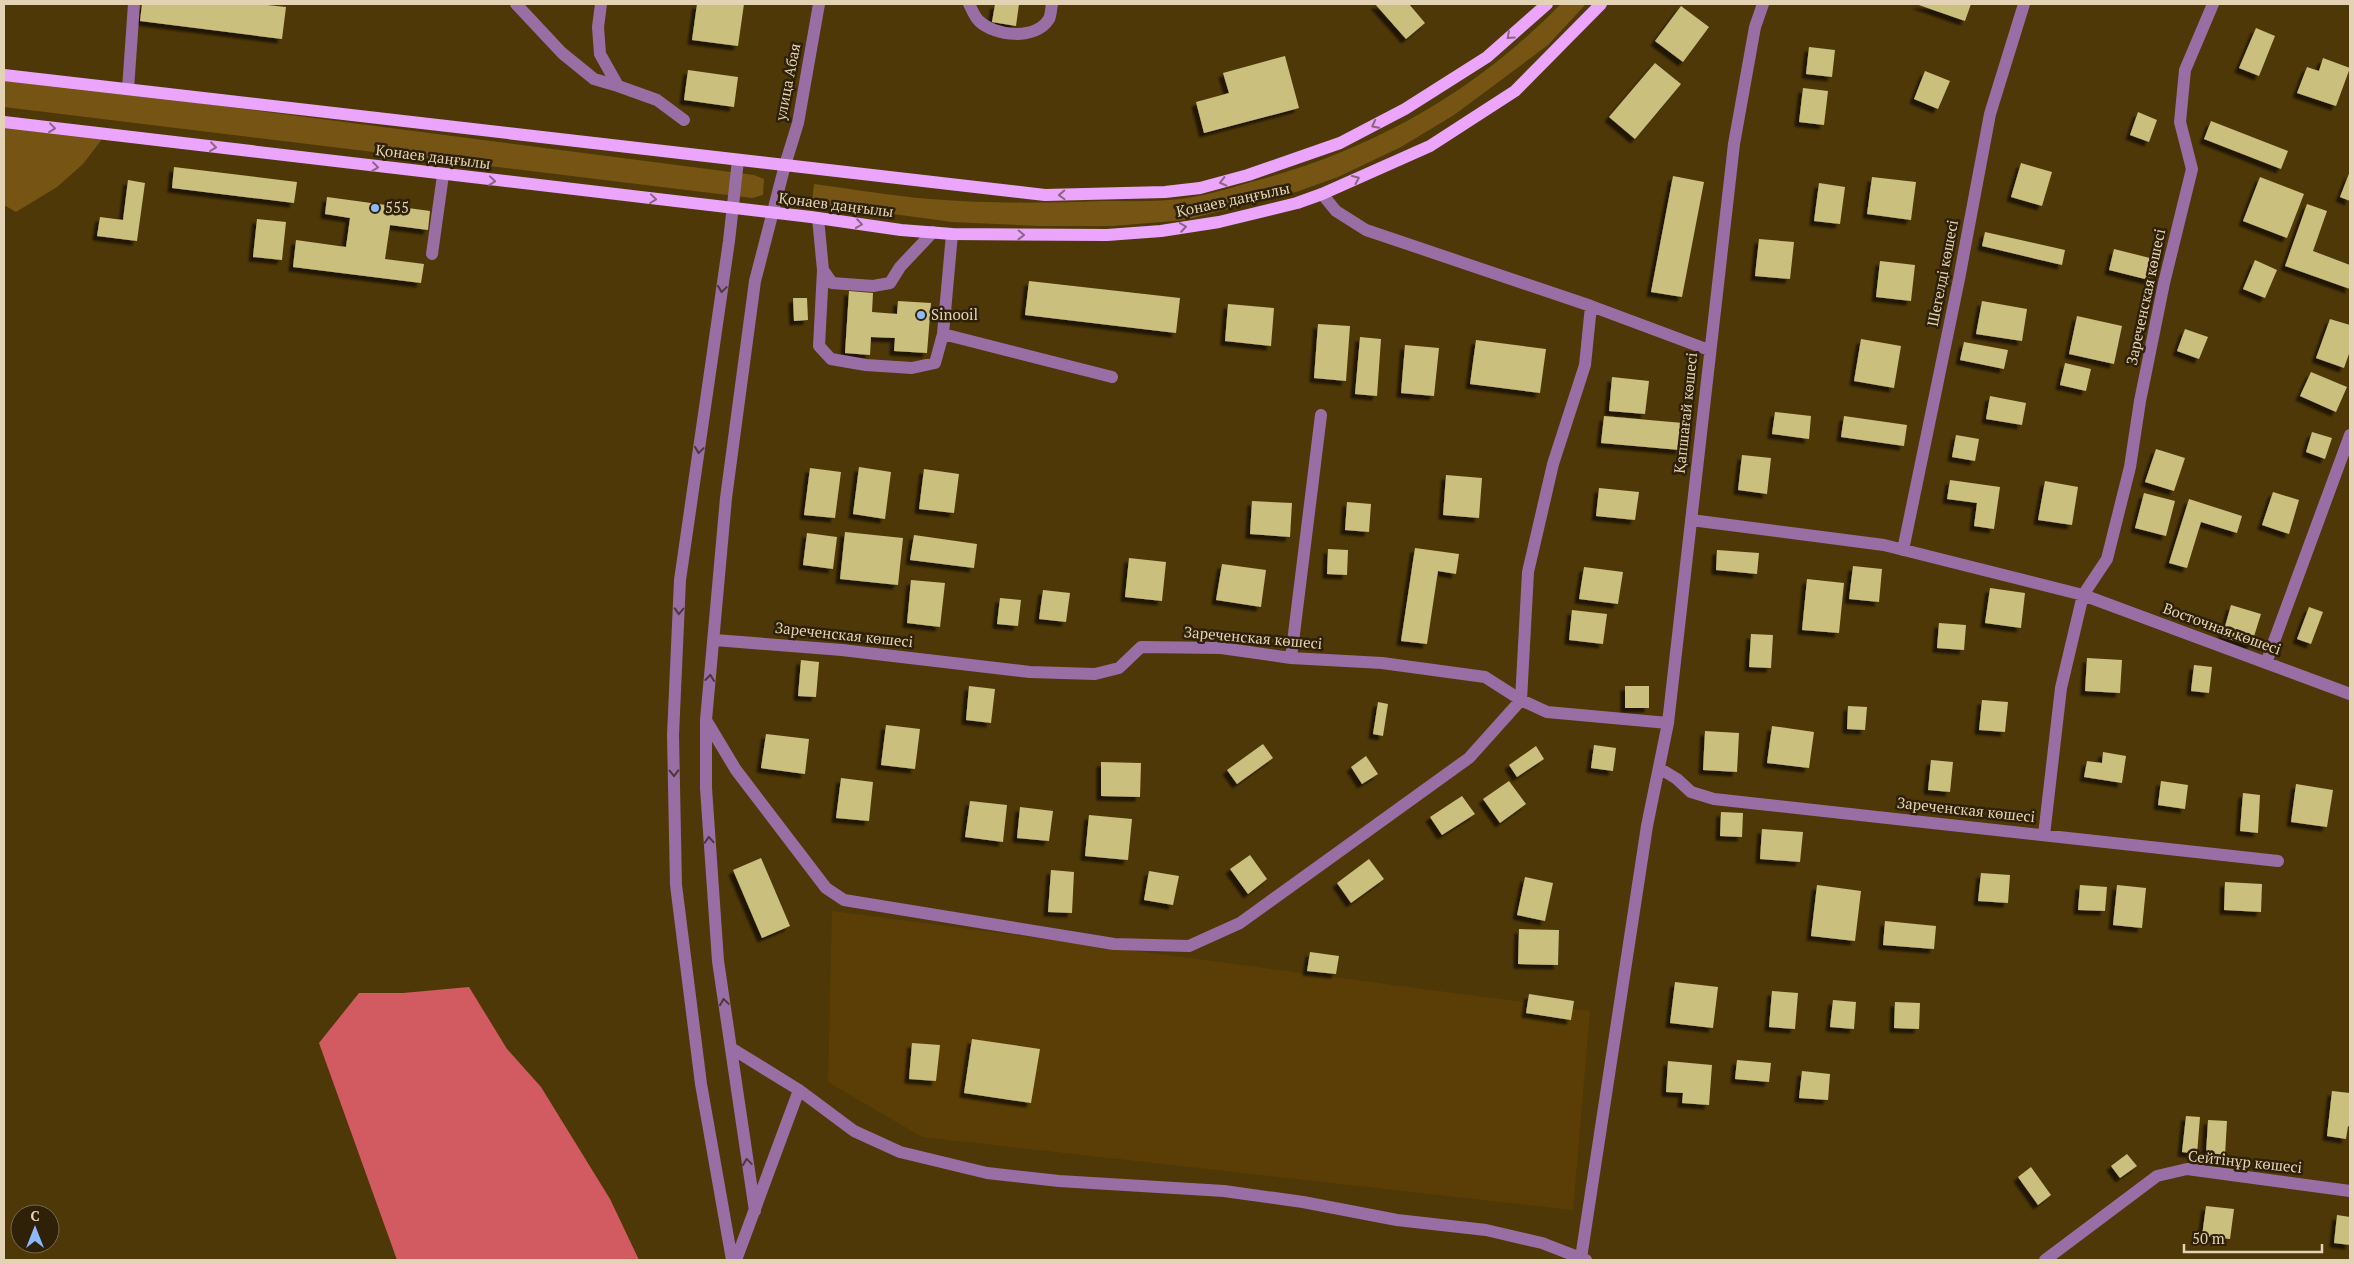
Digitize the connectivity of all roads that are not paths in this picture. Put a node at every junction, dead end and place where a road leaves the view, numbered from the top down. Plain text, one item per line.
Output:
1 (134, 4) edge
2 (516, 4) edge
3 (601, 4) edge
4 (819, 4) edge
5 (969, 4) edge
6 (1052, 4) edge
7 (1547, 4) edge
8 (1601, 4) edge
9 (1763, 4) edge
10 (2024, 4) edge
11 (2213, 4) edge
12 (4, 75) edge
13 (618, 86) junction
14 (128, 89) junction
15 (684, 120) dead end
16 (4, 122) edge
17 (738, 160) junction
18 (785, 165) junction
19 (443, 175) junction
20 (1322, 194) junction
21 (733, 208) junction
22 (773, 213) junction
23 (818, 218) junction
24 (933, 232) junction
25 (952, 234) junction
26 (432, 254) dead end
27 (823, 270) junction
28 (1591, 306) junction
29 (943, 334) junction
30 (1709, 350) junction
31 (1112, 377) dead end
32 (1321, 415) dead end
33 (2350, 435) edge
34 (1691, 520) junction
35 (1903, 550) junction
36 (2083, 595) junction
37 (715, 640) junction
38 (1291, 658) junction
39 (2266, 663) junction
40 (2350, 694) edge
41 (1521, 700) junction
42 (706, 720) junction
43 (1668, 723) junction
44 (1659, 768) junction
45 (2044, 835) junction
46 (2278, 861) dead end
47 (731, 1048) junction
48 (798, 1090) junction
49 (2350, 1191) edge
50 (754, 1211) junction
51 (1583, 1259) edge
52 (732, 1260) edge
53 (736, 1260) edge
54 (2044, 1260) edge

1 - 14 street
2 - 13 street
3 - 13 street
4 - 18 street, улица Абая
5 - 6 street
7 -> 18 main road, Қонаев даңғылы
20 -> 8 main road, Қонаев даңғылы
9 - 30 street, Қапшағай көшесі
10 - 35 street, Шегелді көшесі
11 - 36 street, Зареченская көшесі
12 - 14 main road, Қонаев даңғылы
13 - 15 street
14 - 17 main road, Қонаев даңғылы
16 -> 19 main road, Қонаев даңғылы
17 - 18 main road, Қонаев даңғылы
17 - 21 street
18 - 22 street, улица Абая
19 -> 21 main road, Қонаев даңғылы
19 - 26 street
25 -> 20 main road, Қонаев даңғылы
20 - 28 street
21 - 22 main road, Қонаев даңғылы
21 -> 52 street
22 - 23 main road, Қонаев даңғылы
22 - 37 street, улица Абая
23 -> 24 main road, Қонаев даңғылы
23 - 27 street
24 - 25 main road, Қонаев даңғылы
24 - 27 street
25 - 29 street
27 - 29 street
28 - 30 street
28 - 41 street
29 - 31 street
30 - 34 street, Қапшағай көшесі
32 - 38 street
33 - 39 street
34 - 35 street, Восточная көшесі
34 - 43 street, Қапшағай көшесі
35 - 36 street, Восточная көшесі
36 - 39 street, Восточная көшесі
36 - 45 street
37 - 38 street, Зареченская көшесі
42 -> 37 street, улица Абая
38 - 41 street, Зареченская көшесі
39 - 40 street, Восточная көшесі
41 - 42 street
41 - 43 street, Зареченская көшесі
47 -> 42 street, улица Абая
43 - 44 street, Қапшағай көшесі
44 - 45 street, Зареченская көшесі
44 - 51 street, Қапшағай көшесі
45 - 46 street, Зареченская көшесі
47 - 48 street
50 -> 47 street, улица Абая
48 - 50 street
48 - 51 street
49 - 54 street, Сейтінұр көшесі
50 - 53 street

